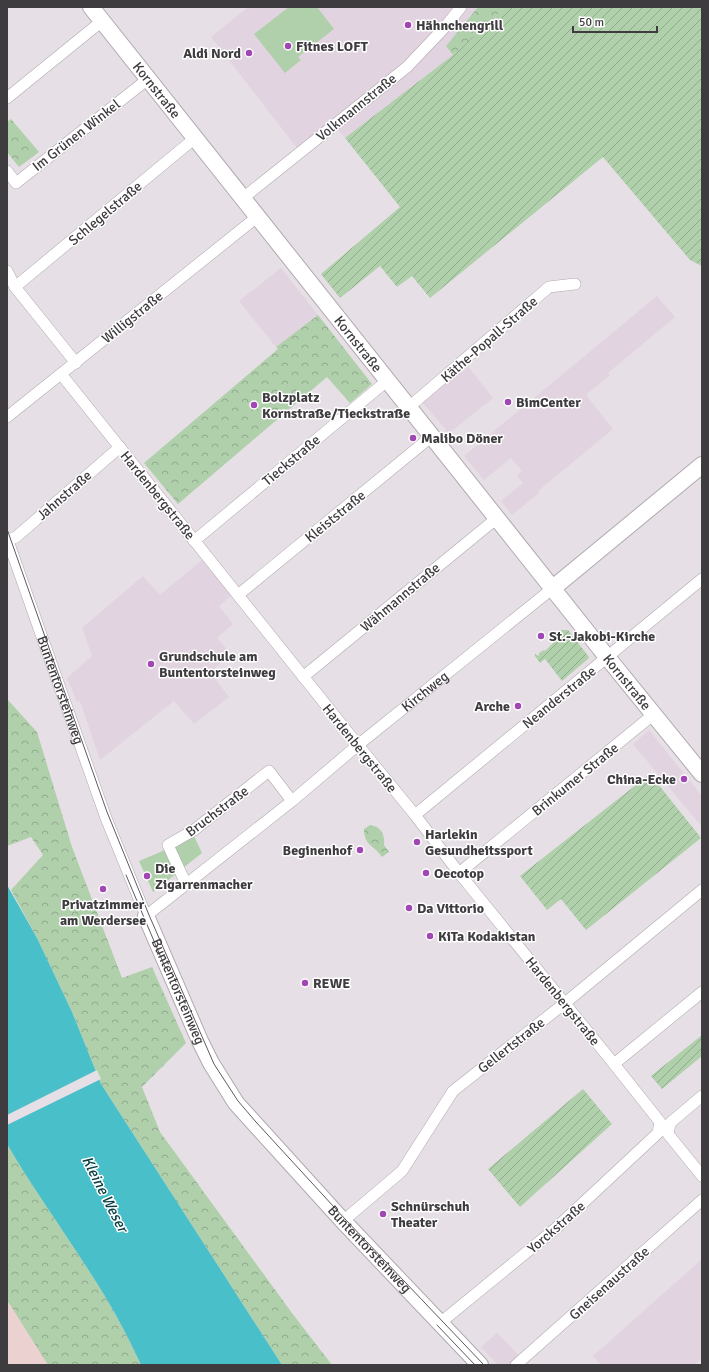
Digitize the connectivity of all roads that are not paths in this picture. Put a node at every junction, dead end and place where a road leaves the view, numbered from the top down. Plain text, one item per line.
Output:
1 (91, 7) edge
2 (460, 7) edge
3 (102, 21) junction
4 (148, 79) junction
5 (7, 98) edge
6 (195, 138) junction
7 (7, 171) edge
8 (243, 198) junction
9 (257, 217) junction
10 (7, 271) edge
11 (575, 284) dead end
12 (15, 287) junction
13 (76, 362) junction
14 (61, 374) junction
15 (388, 380) junction
16 (409, 407) junction
17 (7, 417) edge
18 (432, 436) junction
19 (120, 447) junction
20 (702, 465) edge
21 (497, 518) junction
22 (7, 539) edge
23 (194, 540) junction
24 (702, 579) edge
25 (553, 588) junction
26 (238, 595) junction
27 (607, 657) junction
28 (303, 677) junction
29 (654, 714) junction
30 (358, 745) junction
31 (702, 774) edge
32 (292, 801) junction
33 (415, 815) junction
34 (459, 873) junction
35 (186, 884) junction
36 (702, 890) edge
37 (146, 916) junction
38 (702, 992) edge
39 (565, 1003) junction
40 (614, 1064) junction
41 (702, 1096) edge
42 (665, 1122) junction
43 (702, 1176) edge
44 (702, 1200) edge
45 (343, 1221) junction
46 (440, 1323) junction
47 (480, 1365) edge
48 (516, 1365) edge

1 - 3 street, Kornstraße
2 - 8 street, Volkmannstraße
3 - 4 street, Kornstraße
3 - 5 street
4 - 6 street, Kornstraße
4 - 7 street, Im Grünen Winkel
6 - 8 street, Kornstraße
6 - 12 street, Schlegelstraße
8 - 9 street, Kornstraße
9 - 13 street, Willigstraße
9 - 15 street, Kornstraße
10 - 12 street
11 - 16 street, Käthe-Popall-Straße
12 - 13 street
13 - 14 street, Willigstraße
14 - 17 street, Willigstraße
14 - 19 street, Hardenbergstraße
15 - 16 street, Kornstraße
15 - 23 street, Tieckstraße
16 - 18 street, Kornstraße
18 - 21 street, Kornstraße
18 - 26 street, Kleiststraße
19 - 22 street, Jahnstraße
19 - 23 street, Hardenbergstraße
20 - 25 street, Kirchweg
21 - 25 street, Kornstraße
21 - 28 street, Wähmannstraße
22 - 37 street, Buntentorsteinweg
23 - 26 street, Hardenbergstraße
24 - 27 street, Neanderstraße
25 - 27 street, Kornstraße
25 - 30 street, Kirchweg
26 - 28 street, Hardenbergstraße
27 - 29 street, Kornstraße
27 - 33 street, Neanderstraße
28 - 30 street, Hardenbergstraße
29 - 31 street, Kornstraße
29 - 34 street, Brinkumer Straße
30 - 32 street, Kirchweg
30 - 33 street, Hardenbergstraße
32 - 35 street, Kirchweg
32 - 35 street, Bruchstraße
33 - 34 street, Hardenbergstraße
34 - 39 street, Hardenbergstraße
35 - 37 street, Kirchweg
36 - 39 street, Gellertstraße
37 - 45 street, Buntentorsteinweg
38 - 40 street
39 - 40 street, Hardenbergstraße
39 - 45 street, Gellertstraße
40 - 42 street, Hardenbergstraße
41 - 42 street, Yorckstraße
42 - 43 street, Hardenbergstraße
42 - 46 street, Yorckstraße
44 - 48 street, Gneisenaustraße
45 - 46 street, Buntentorsteinweg
46 - 47 street, Buntentorsteinweg

